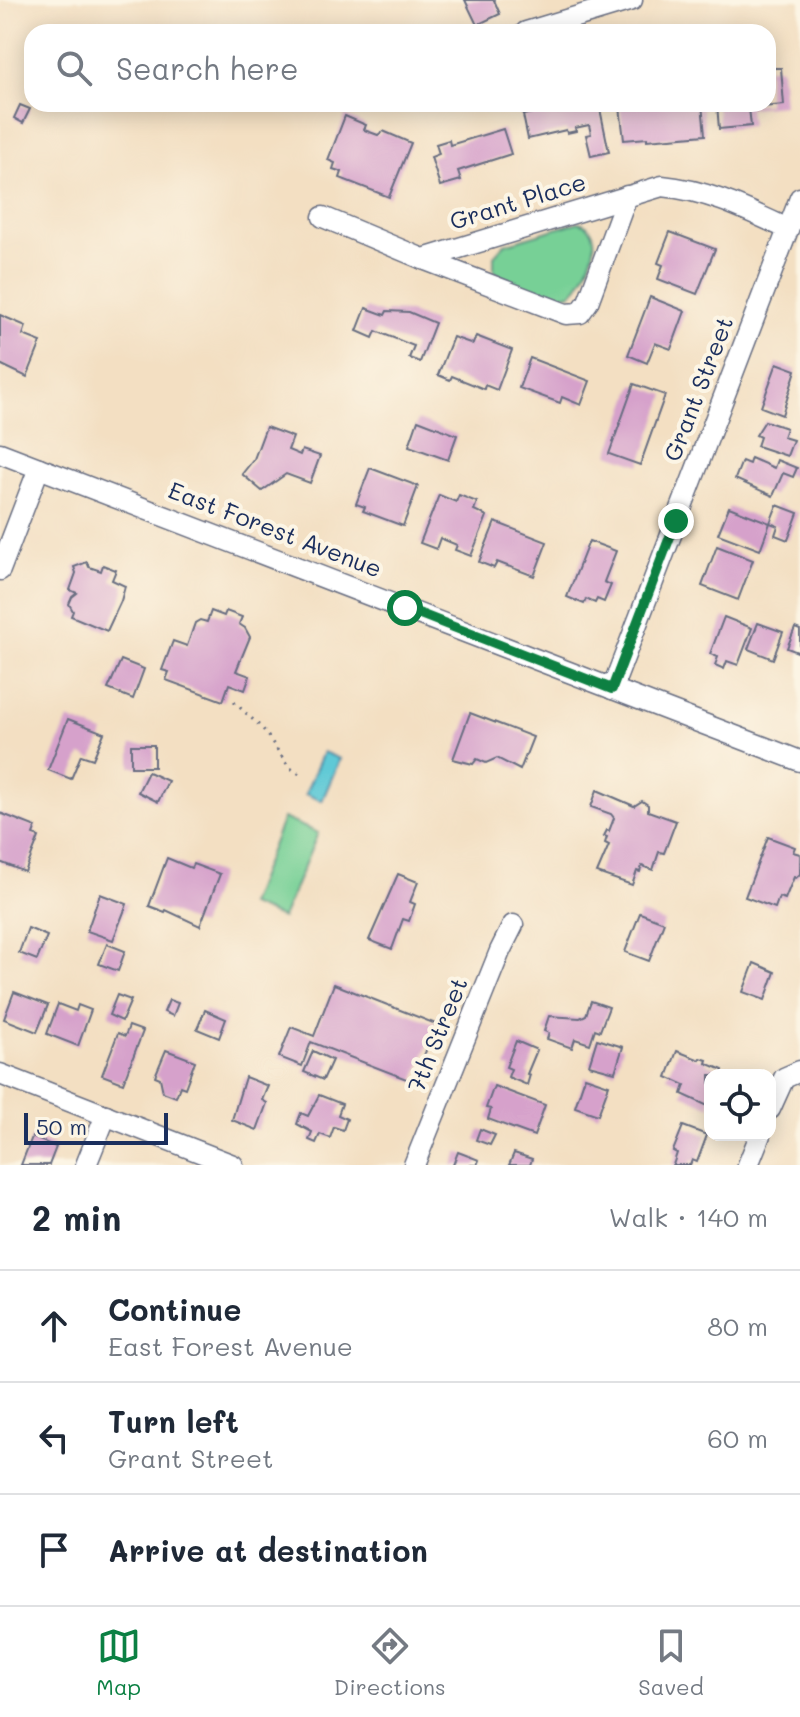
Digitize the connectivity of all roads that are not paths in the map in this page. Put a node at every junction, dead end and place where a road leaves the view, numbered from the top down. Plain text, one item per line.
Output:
1 (632, 0) edge
2 (552, 24) edge
3 (627, 196) junction
4 (800, 198) edge
5 (323, 217) dead end
6 (788, 229) junction
7 (423, 259) junction
8 (0, 453) edge
9 (39, 468) junction
10 (0, 570) edge
11 (612, 689) junction
12 (800, 761) edge
13 (513, 925) dead end
14 (796, 1072) edge
15 (0, 1074) edge
16 (776, 1092) edge
17 (106, 1115) junction
18 (758, 1141) edge
19 (86, 1165) edge
20 (233, 1165) edge
21 (414, 1165) edge
22 (748, 1165) edge

1 - 2 street
3 - 6 street, Grant Place
3 - 7 street, Grant Place
3 - 7 street, Grant Place
4 - 6 street, Grant Street
5 - 7 street, Grant Place
6 - 11 street, Grant Street
8 - 9 street, East Forest Avenue
9 - 10 street
9 - 11 street, East Forest Avenue
11 - 12 street, East Forest Avenue
13 - 21 street, 7th Street
14 - 16 street
15 - 17 street
17 - 19 street
17 - 20 street
18 - 22 street

